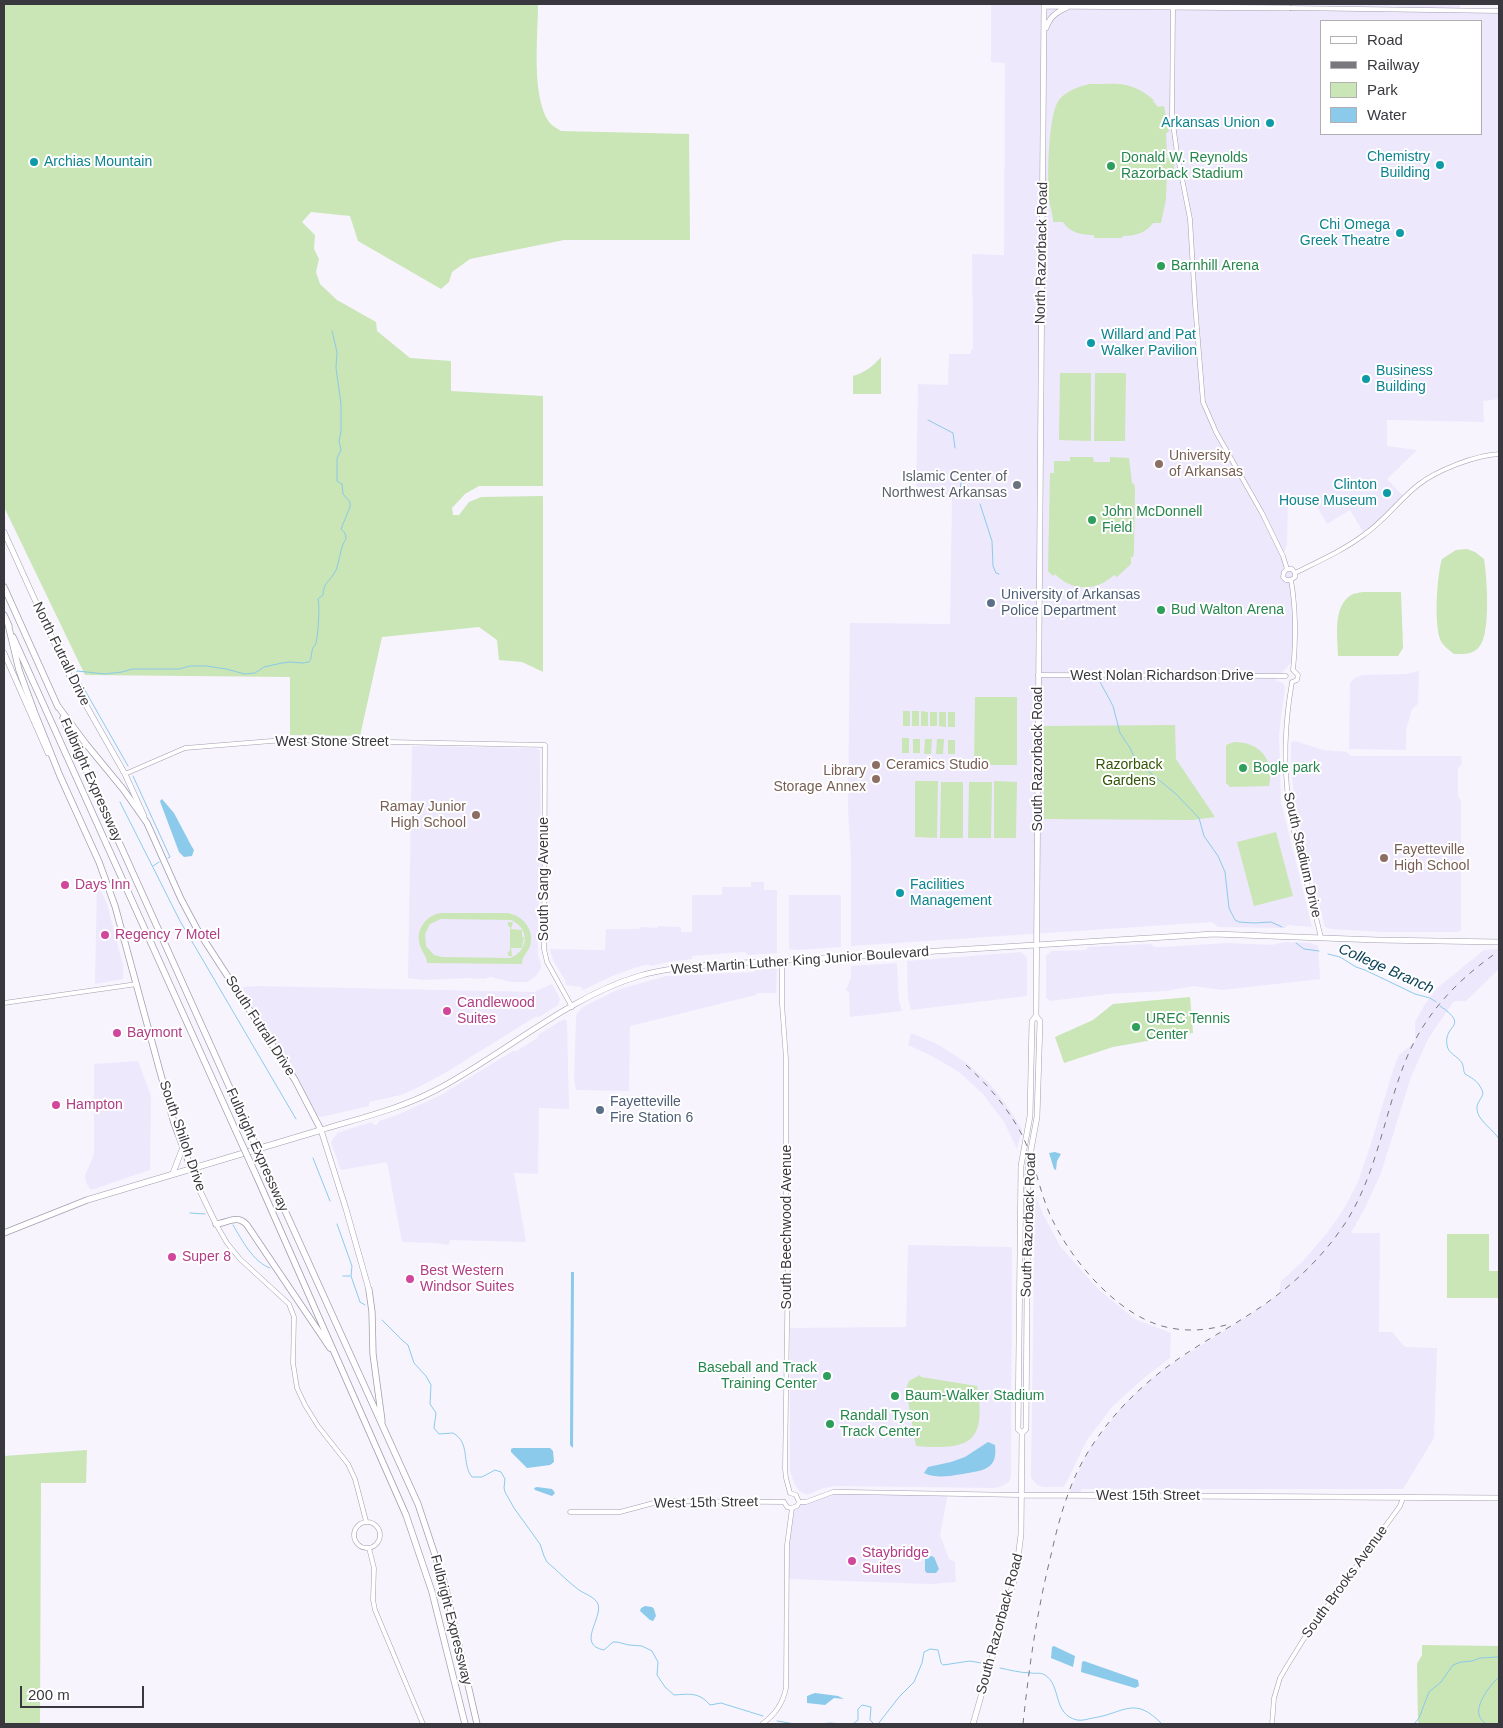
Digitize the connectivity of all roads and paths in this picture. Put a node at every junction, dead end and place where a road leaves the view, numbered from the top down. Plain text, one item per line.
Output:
1 (1044, 5) edge
2 (1289, 5) edge
3 (1070, 7) junction
4 (1173, 8) junction
5 (1499, 11) edge
6 (1044, 36) junction
7 (1499, 454) edge
8 (1040, 503) joint
9 (4, 532) edge
10 (1287, 569) junction
11 (1295, 573) junction
12 (1291, 580) junction
13 (4, 587) edge
14 (4, 616) edge
15 (8, 624) junction
16 (4, 653) edge
17 (1293, 670) junction
18 (1038, 675) junction
19 (1286, 676) junction
20 (1292, 682) junction
21 (57, 705) junction
22 (545, 745) joint
23 (125, 774) junction
24 (60, 776) junction
25 (147, 824) junction
26 (1321, 938) junction
27 (1499, 942) edge
28 (1036, 945) junction
29 (782, 961) junction
30 (137, 984) junction
31 (4, 1003) edge
32 (572, 1007) junction
33 (321, 1130) junction
34 (183, 1147) junction
35 (191, 1168) junction
36 (173, 1173) junction
37 (216, 1224) junction
38 (4, 1233) edge
39 (369, 1290) joint
40 (340, 1362) junction
41 (383, 1428) junction
42 (790, 1493) junction
43 (1021, 1494) junction
44 (1403, 1498) junction
45 (1499, 1498) edge
46 (784, 1502) junction
47 (799, 1502) junction
48 (792, 1508) junction
49 (570, 1512) dead end
50 (366, 1521) junction
51 (369, 1548) junction
52 (423, 1724) edge
53 (465, 1724) edge
54 (477, 1724) edge
55 (763, 1724) edge
56 (973, 1724) edge
57 (1272, 1724) edge

1 - 3 main road
1 - 6 main road, North Razorback Road
2 - 4 main road
2 - 5 street
3 - 4 main road
3 - 6 main road
4 - 10 street
6 - 8 main road, North Razorback Road
7 - 11 street
8 - 18 main road, South Razorback Road
9 - 23 main road, North Futrall Drive
10 - 11 street
10 - 12 street
11 - 12 street
12 - 17 street
13 - 21 highway, Fulbright Expressway
14 - 15 highway, Fulbright Expressway
15 - 24 highway, South Shiloh Drive
15 - 40 highway, Fulbright Expressway, bridge
16 - 24 main road
17 - 19 street
17 - 20 street
18 - 19 street, West Nolan Richardson Drive
18 - 28 main road, South Razorback Road
19 - 20 street
20 - 26 street, South Stadium Drive
21 - 25 highway
21 - 41 highway, Fulbright Expressway, bridge
22 - 23 street, West Stone Street
22 - 32 street, South Sang Avenue
23 - 25 main road, South Futrall Drive
24 - 30 highway, South Shiloh Drive
25 - 33 highway, South Futrall Drive
26 - 27 main road, West Martin Luther King Junior Boulevard
26 - 28 main road, West Martin Luther King Junior Boulevard
28 - 29 main road, West Martin Luther King Junior Boulevard
28 - 43 main road, South Razorback Road
29 - 32 main road, West Martin Luther King Junior Boulevard
29 - 42 street, South Beechwood Avenue
30 - 31 street
30 - 34 highway, South Shiloh Drive
32 - 33 main road, West Martin Luther King Junior Boulevard
33 - 35 highway, West Martin Luther King Junior Boulevard
33 - 39 main road, South Futrall Drive
34 - 35 highway, South Shiloh Drive
34 - 36 main road
35 - 36 highway, West Martin Luther King Junior Boulevard
35 - 37 main road, South Shiloh Drive
36 - 38 highway, West Martin Luther King Junior Boulevard
37 - 40 highway
37 - 50 street, South Shiloh Drive
39 - 41 highway
40 - 53 highway, Fulbright Expressway
41 - 54 highway, Fulbright Expressway
42 - 46 street
42 - 47 street
43 - 44 main road, West 15th Street
43 - 47 street, West 15th Street
43 - 56 main road, South Razorback Road
44 - 45 main road, West 15th Street
44 - 57 street, South Brooks Avenue
46 - 48 street
46 - 49 street, West 15th Street
47 - 48 street
48 - 55 street
50 - 51 street
50 - 51 street
51 - 52 street

